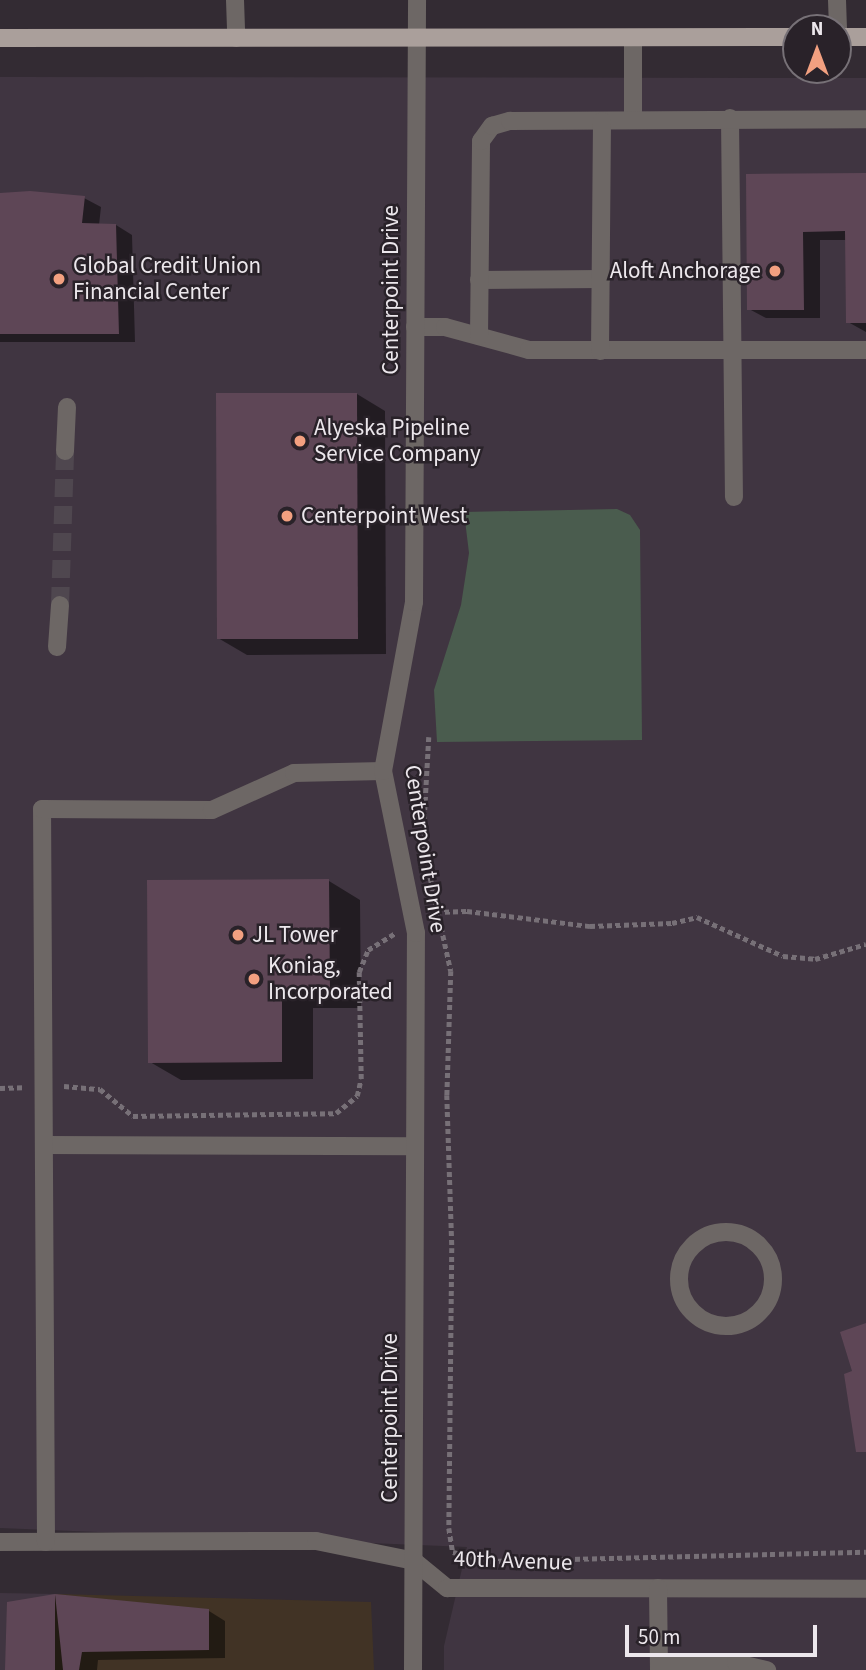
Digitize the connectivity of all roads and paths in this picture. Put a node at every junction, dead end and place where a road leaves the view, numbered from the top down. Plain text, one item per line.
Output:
1 (235, 0) edge
2 (417, 0) edge
3 (0, 37) edge
4 (236, 37) junction
5 (416, 37) junction
6 (633, 37) junction
7 (782, 37) edge
8 (730, 118) junction
9 (866, 119) edge
10 (633, 120) junction
11 (601, 121) junction
12 (601, 279) junction
13 (479, 280) junction
14 (415, 327) junction
15 (479, 336) junction
16 (866, 350) edge
17 (600, 351) junction
18 (732, 352) junction
19 (67, 407) dead end
20 (65, 451) tunnel mouth
21 (734, 497) dead end
22 (60, 605) tunnel mouth
23 (57, 647) dead end
24 (429, 737) dead end
25 (383, 771) junction
26 (44, 1145) junction
27 (415, 1146) junction
28 (678, 1282) joint
29 (0, 1542) edge
30 (46, 1542) junction
31 (866, 1552) edge
32 (414, 1560) junction
33 (658, 1588) junction
34 (866, 1589) edge
35 (659, 1668) edge
36 (413, 1670) edge
37 (767, 1670) edge

1 - 4 street
2 - 5 street, Centerpoint Drive
3 - 4 main road
4 - 5 main road
5 - 6 main road
5 - 14 street, Centerpoint Drive
6 - 7 main road
6 - 10 street
8 - 9 street
8 - 10 street
8 - 18 street
10 - 11 street
11 - 12 street
11 - 13 street
12 - 13 street
12 - 17 street
13 - 15 street
14 - 15 street
14 - 25 street, Centerpoint Drive
15 - 17 street
16 - 18 street
17 - 18 street
18 - 21 street
19 - 20 street
22 - 23 street
24 - 31 path
25 - 26 street
25 - 27 street, Centerpoint Drive
26 - 27 street
26 - 30 street
27 - 32 street, Centerpoint Drive
28 - 28 street
29 - 30 street, 40th Avenue
30 - 32 street, 40th Avenue
32 - 33 street, 40th Avenue
32 - 36 street, Centerpoint Drive
33 - 34 street, 40th Avenue
33 - 35 street
35 - 37 street

